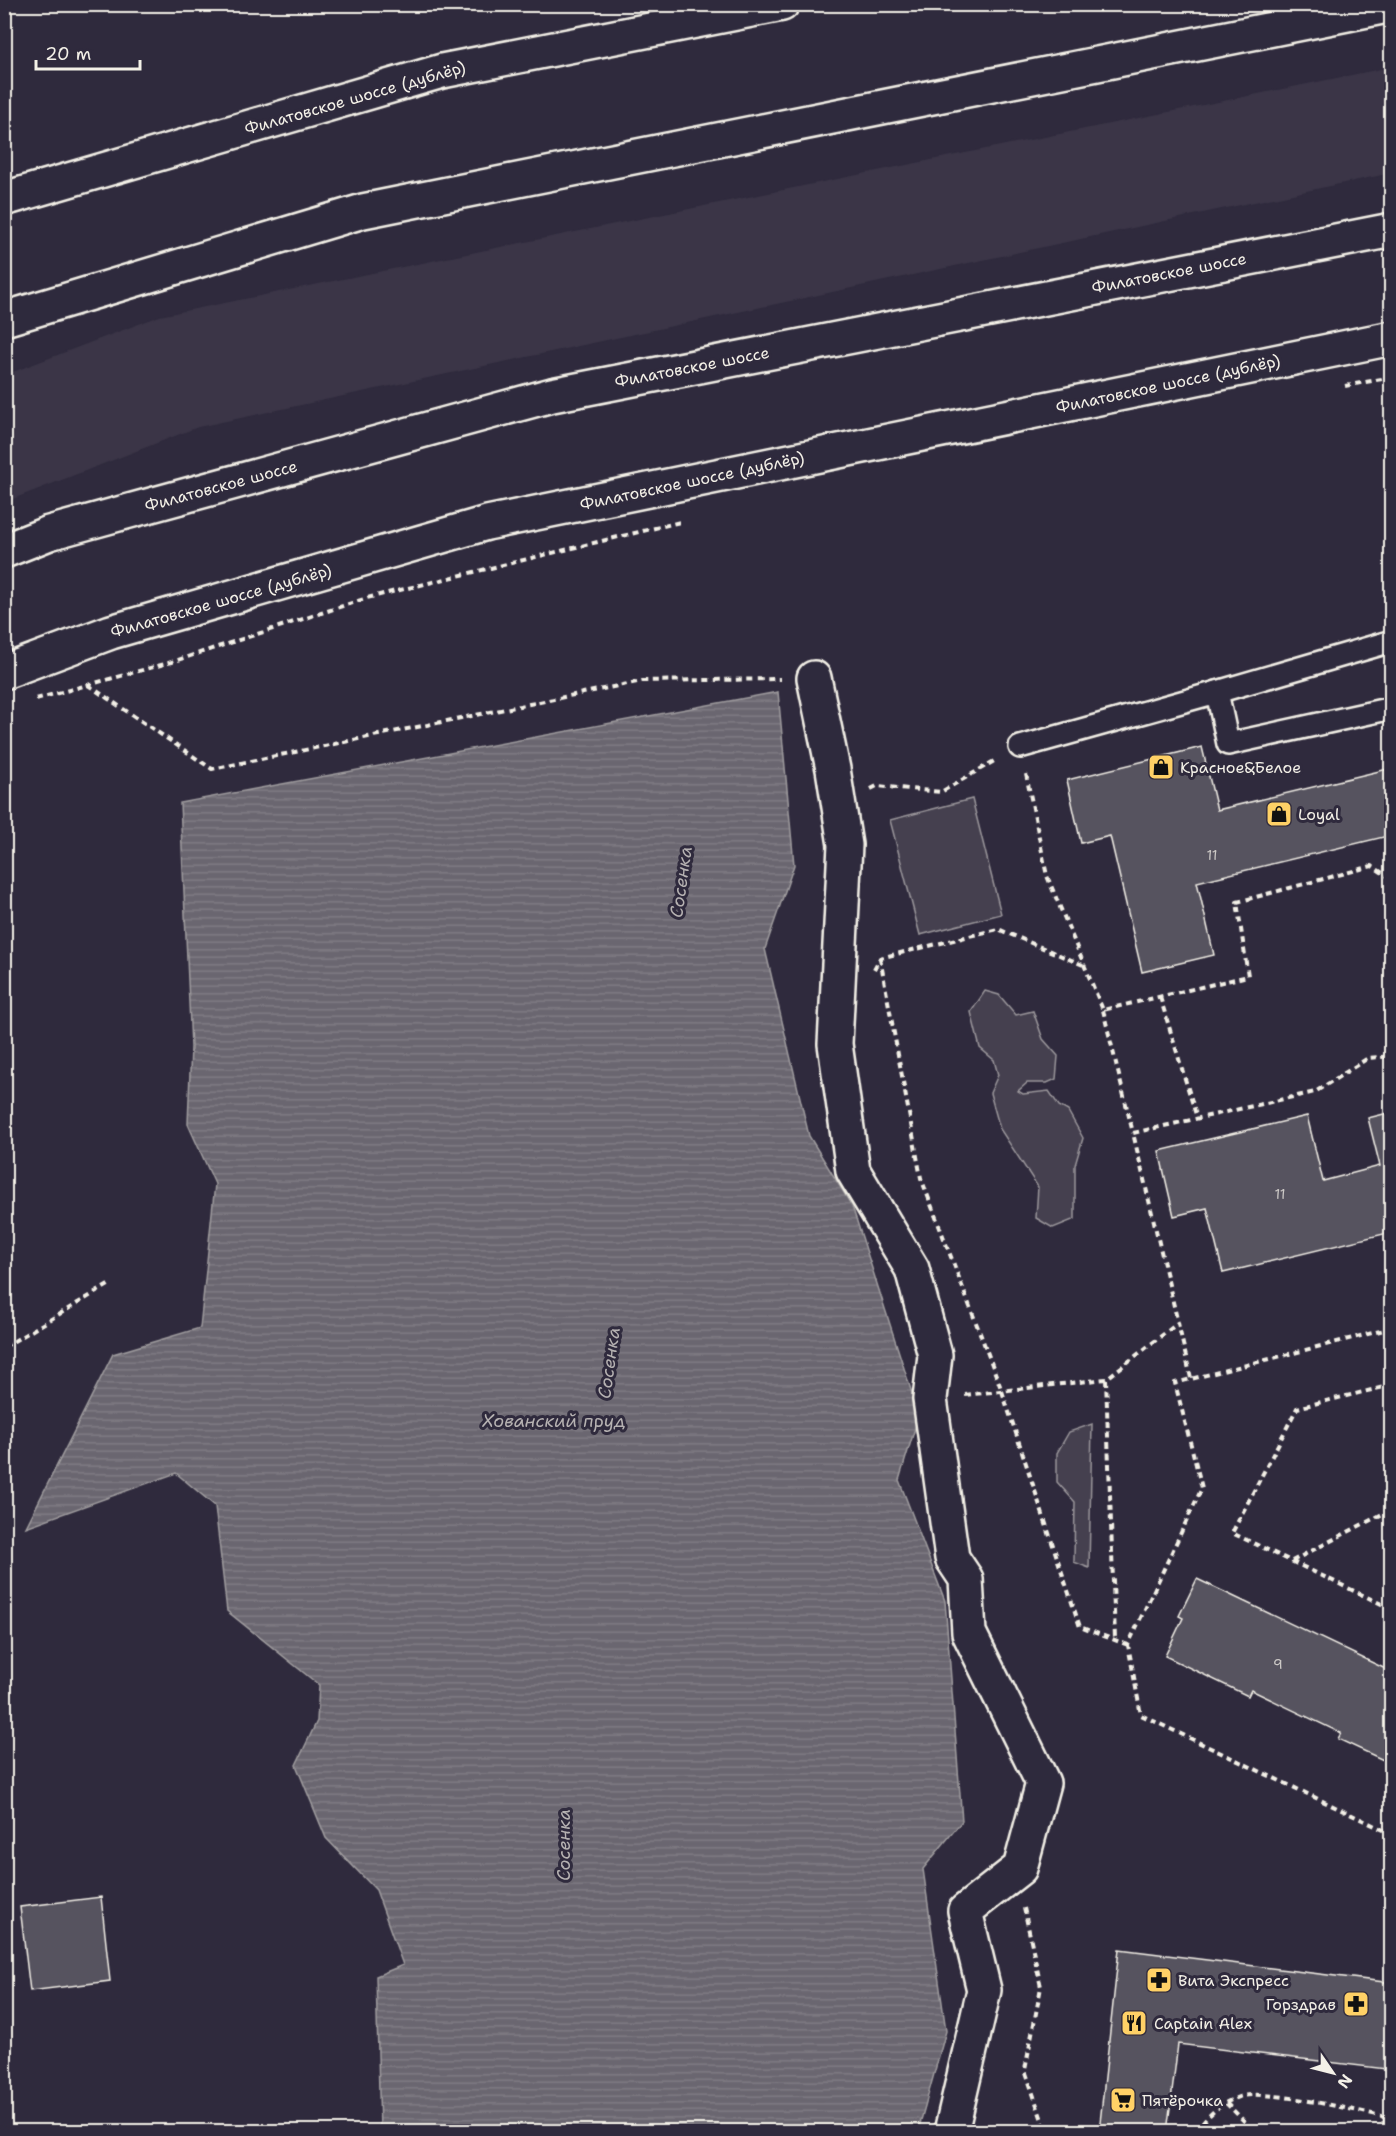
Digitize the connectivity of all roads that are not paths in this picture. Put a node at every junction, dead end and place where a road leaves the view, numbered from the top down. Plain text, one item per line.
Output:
1 (782, 4) edge
2 (1392, 4) edge
3 (4, 200) edge
4 (1392, 230) edge
5 (4, 319) edge
6 (1392, 338) edge
7 (1349, 347) junction
8 (1392, 349) edge
9 (4, 551) edge
10 (1392, 641) edge
11 (4, 672) edge
12 (814, 678) road end
13 (1217, 692) junction
14 (1392, 708) edge
15 (1020, 747) road end
16 (951, 2132) edge

1 - 3 street, Филатовское шоссе (дублёр)
2 - 5 street
4 - 9 street, Филатовское шоссе
6 - 7 street, Филатовское шоссе (дублёр)
7 - 8 lane
7 - 11 street, Филатовское шоссе (дублёр)
10 - 13 lane
12 - 16 street
13 - 14 lane
13 - 15 lane

